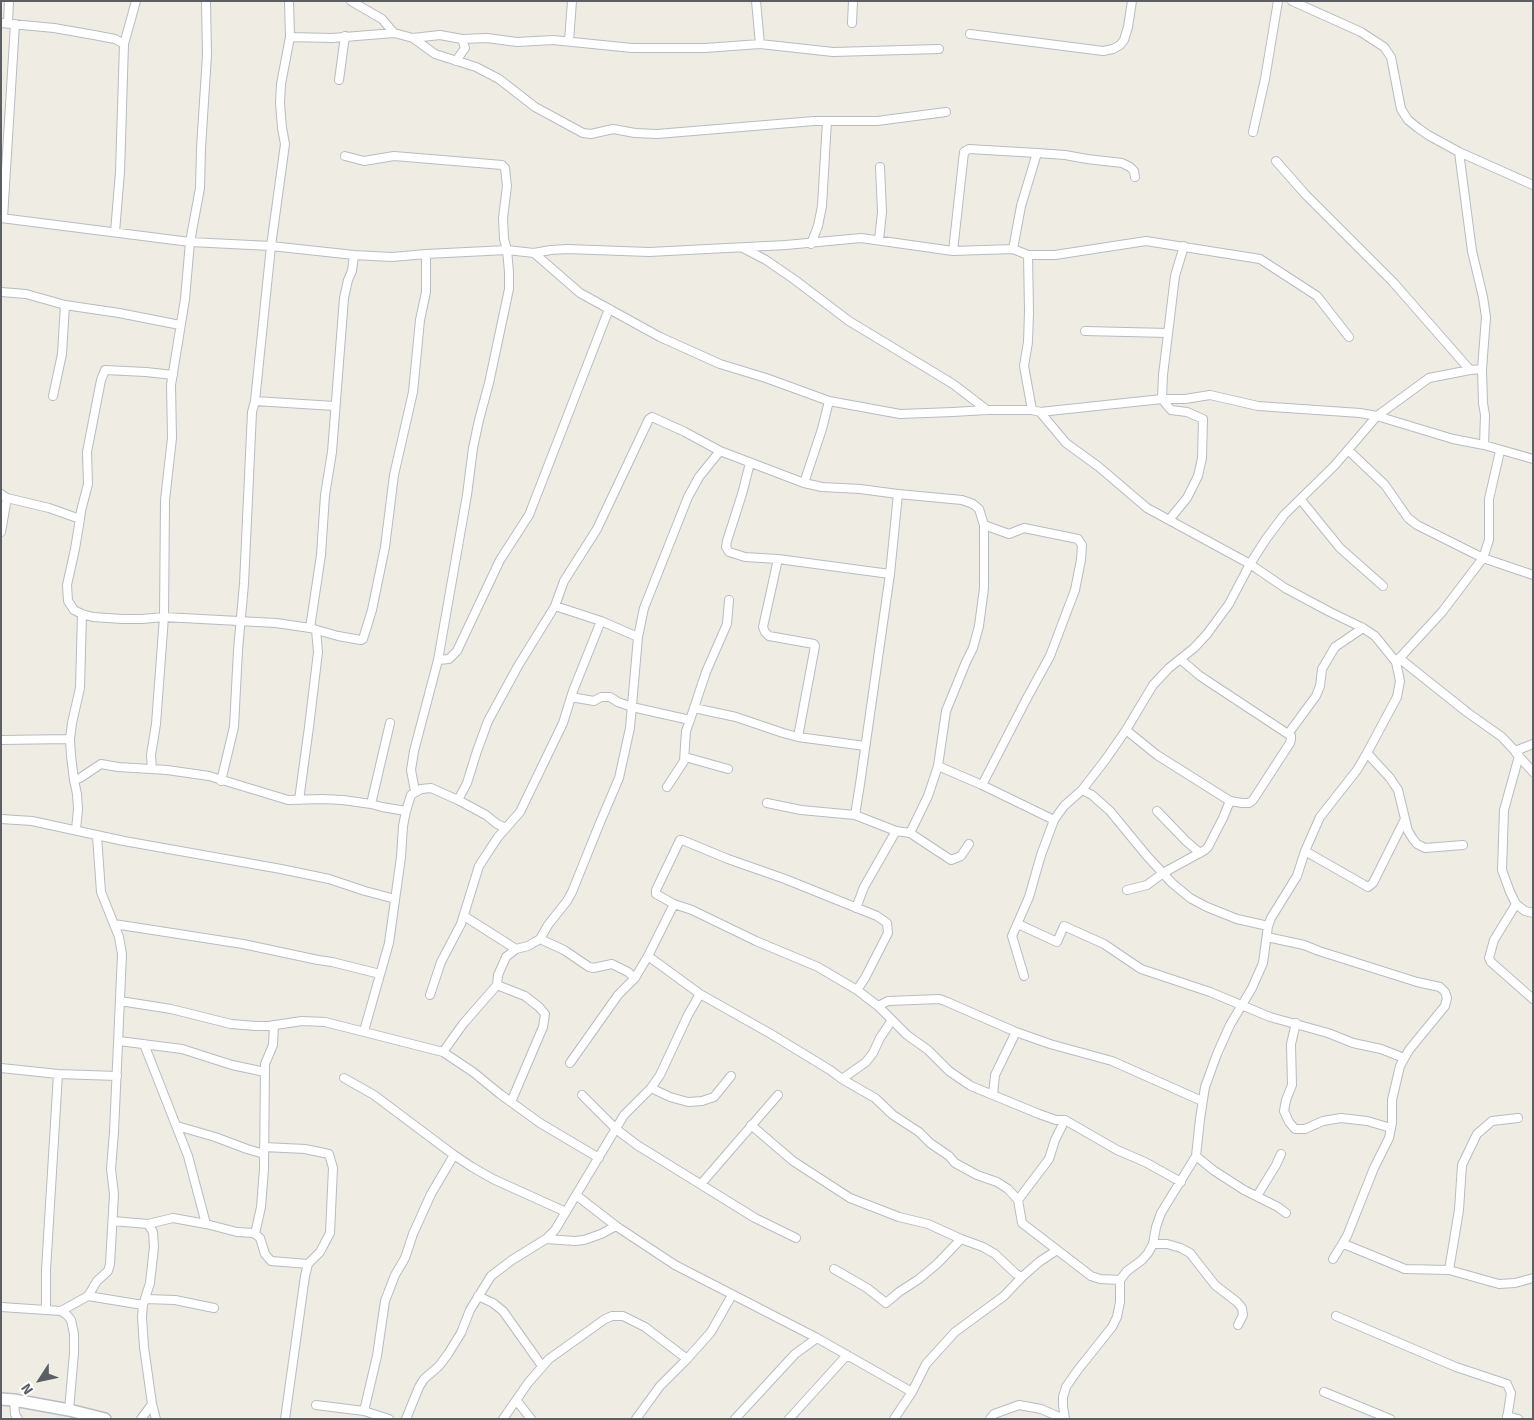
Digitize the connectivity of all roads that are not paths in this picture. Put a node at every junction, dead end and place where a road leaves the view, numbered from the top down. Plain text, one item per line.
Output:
1 (9, 1) edge
2 (136, 1) edge
3 (206, 1) edge
4 (289, 1) edge
5 (351, 1) edge
6 (572, 1) edge
7 (756, 1) edge
8 (853, 1) edge
9 (1132, 1) edge
10 (1278, 1) edge
11 (1292, 1) edge
12 (8, 23) edge
13 (852, 23) dead end
14 (394, 33) junction
15 (970, 34) dead end
16 (346, 36) junction
17 (290, 37) junction
18 (413, 38) junction
19 (462, 38) junction
20 (569, 41) junction
21 (124, 44) junction
22 (760, 44) junction
23 (939, 49) dead end
24 (456, 61) junction
25 (339, 80) dead end
26 (946, 112) dead end
27 (827, 121) junction
28 (1253, 132) dead end
29 (1459, 152) junction
30 (1037, 153) junction
31 (346, 156) dead end
32 (1276, 161) dead end
33 (880, 168) dead end
34 (1135, 176) dead end
35 (1533, 185) edge
36 (2, 218) edge
37 (115, 232) junction
38 (879, 240) junction
39 (190, 242) junction
40 (811, 244) junction
41 (271, 246) junction
42 (1184, 246) junction
43 (743, 248) junction
44 (1012, 249) junction
45 (507, 250) junction
46 (953, 251) junction
47 (426, 254) junction
48 (534, 254) junction
49 (354, 255) junction
50 (1028, 255) junction
51 (1, 292) edge
52 (66, 305) junction
53 (609, 309) junction
54 (180, 325) junction
55 (1085, 331) dead end
56 (1168, 333) junction
57 (1349, 337) dead end
58 (1482, 369) junction
59 (1470, 370) junction
60 (172, 376) junction
61 (53, 396) dead end
62 (1162, 399) junction
63 (255, 401) junction
64 (829, 401) junction
65 (334, 406) junction
66 (987, 410) junction
67 (1036, 411) junction
68 (1377, 416) junction
69 (1484, 445) junction
70 (1348, 450) junction
71 (720, 451) junction
72 (1500, 451) junction
73 (1533, 460) edge
74 (750, 462) junction
75 (804, 483) junction
76 (898, 494) junction
77 (4, 496) edge
78 (1301, 500) junction
79 (80, 518) junction
80 (1169, 520) junction
81 (984, 524) junction
82 (1, 532) edge
83 (1483, 558) junction
84 (778, 559) junction
85 (1250, 564) junction
86 (890, 574) junction
87 (1533, 575) edge
88 (1383, 586) dead end
89 (730, 600) dead end
90 (555, 606) junction
91 (82, 614) junction
92 (164, 617) junction
93 (601, 621) junction
94 (240, 622) junction
95 (1363, 628) junction
96 (313, 629) junction
97 (638, 637) junction
98 (1180, 659) junction
99 (438, 660) junction
100 (1397, 660) junction
101 (571, 697) junction
102 (632, 707) junction
103 (694, 708) junction
104 (690, 720) junction
105 (390, 722) dead end
106 (1126, 730) junction
107 (1288, 734) junction
108 (798, 736) junction
109 (70, 739) junction
110 (1, 740) edge
111 (1533, 744) edge
112 (865, 746) junction
113 (1367, 753) junction
114 (1517, 754) junction
115 (685, 757) junction
116 (938, 766) junction
117 (152, 769) junction
118 (728, 769) dead end
119 (1533, 772) edge
120 (74, 780) junction
121 (221, 781) junction
122 (982, 785) junction
123 (667, 787) dead end
124 (1082, 790) junction
125 (415, 792) junction
126 (299, 800) junction
127 (458, 800) junction
128 (1230, 801) junction
129 (767, 803) dead end
130 (371, 804) junction
131 (406, 811) junction
132 (1157, 812) dead end
133 (854, 815) junction
134 (1, 819) edge
135 (1405, 819) junction
136 (1054, 820) junction
137 (506, 828) junction
138 (76, 830) junction
139 (896, 831) junction
140 (910, 833) junction
141 (96, 836) junction
142 (969, 844) dead end
143 (1463, 845) dead end
144 (1305, 851) junction
145 (1200, 853) junction
146 (1163, 873) junction
147 (1127, 890) dead end
148 (395, 898) junction
149 (674, 904) junction
150 (1516, 904) junction
151 (856, 908) junction
152 (1533, 912) edge
153 (464, 916) junction
154 (114, 924) junction
155 (1018, 924) junction
156 (1268, 926) junction
157 (1267, 937) junction
158 (540, 939) junction
159 (516, 949) junction
160 (648, 956) junction
161 (380, 974) junction
162 (1024, 976) dead end
163 (635, 978) junction
164 (497, 984) junction
165 (857, 990) junction
166 (700, 994) junction
167 (430, 995) dead end
168 (1533, 999) edge
169 (120, 1001) junction
170 (1242, 1004) junction
171 (878, 1006) junction
172 (892, 1020) junction
173 (1296, 1023) junction
174 (274, 1025) junction
175 (364, 1031) junction
176 (1016, 1032) junction
177 (119, 1041) junction
178 (144, 1044) junction
179 (442, 1052) junction
180 (1404, 1058) junction
181 (570, 1063) dead end
182 (1, 1068) edge
183 (265, 1072) junction
184 (58, 1074) junction
185 (117, 1076) junction
186 (731, 1076) dead end
187 (344, 1078) dead end
188 (842, 1079) junction
189 (650, 1088) junction
190 (582, 1095) dead end
191 (778, 1095) dead end
192 (993, 1096) junction
193 (511, 1102) junction
194 (1202, 1102) junction
195 (1518, 1118) dead end
196 (1065, 1120) junction
197 (751, 1125) junction
198 (177, 1126) junction
199 (616, 1128) junction
200 (1391, 1128) junction
201 (264, 1151) junction
202 (1281, 1154) dead end
203 (454, 1155) junction
204 (1196, 1156) junction
205 (598, 1158) junction
206 (1181, 1182) junction
207 (701, 1184) junction
208 (576, 1195) junction
209 (1258, 1196) junction
210 (1018, 1200) junction
211 (566, 1212) junction
212 (1286, 1213) dead end
213 (113, 1221) junction
214 (148, 1224) junction
215 (206, 1224) junction
216 (616, 1226) junction
217 (255, 1234) junction
218 (796, 1238) dead end
219 (546, 1239) junction
220 (961, 1239) junction
221 (1153, 1244) junction
222 (1344, 1244) junction
223 (1057, 1250) junction
224 (1333, 1259) dead end
225 (308, 1264) junction
226 (834, 1269) dead end
227 (1449, 1270) junction
228 (1022, 1277) junction
229 (1533, 1278) edge
230 (1120, 1280) junction
231 (732, 1295) junction
232 (88, 1296) junction
233 (478, 1296) junction
234 (144, 1302) junction
235 (1, 1307) edge
236 (214, 1308) dead end
237 (46, 1310) junction
238 (62, 1312) junction
239 (1336, 1316) dead end
240 (1238, 1325) dead end
241 (817, 1338) junction
242 (847, 1356) junction
243 (687, 1359) junction
244 (542, 1366) junction
245 (912, 1392) junction
246 (1324, 1392) dead end
247 (1, 1399) edge
248 (14, 1400) junction
249 (516, 1401) junction
250 (152, 1404) junction
251 (316, 1405) dead end
252 (69, 1410) junction
253 (364, 1412) junction
254 (1507, 1417) edge
255 (18, 1419) edge
256 (105, 1419) edge
257 (141, 1419) edge
258 (156, 1419) edge
259 (285, 1419) edge
260 (389, 1419) edge
261 (406, 1419) edge
262 (504, 1419) edge
263 (531, 1419) edge
264 (636, 1419) edge
265 (735, 1419) edge
266 (789, 1419) edge
267 (894, 1419) edge
268 (990, 1419) edge
269 (1064, 1419) edge
270 (1390, 1419) edge
271 (1518, 1419) edge

1 - 12 street
2 - 21 street
3 - 39 street
4 - 17 street
5 - 14 street
6 - 20 street
7 - 22 street
8 - 13 street
9 - 15 street
10 - 28 street
11 - 29 street
12 - 21 street
12 - 36 street
14 - 16 street
14 - 18 street
16 - 17 street
16 - 25 street
17 - 41 street
18 - 19 street
18 - 24 street
19 - 20 street
19 - 24 street
20 - 22 street
21 - 37 street
22 - 23 street
24 - 27 street
26 - 27 street
27 - 40 street
29 - 35 street
29 - 58 street
30 - 34 street
30 - 44 street
30 - 46 street
31 - 45 street
32 - 59 street
33 - 38 street
36 - 37 street
37 - 39 street
38 - 40 street
38 - 46 street
39 - 41 street
39 - 54 street
40 - 43 street
41 - 49 street
41 - 63 street
42 - 50 street
42 - 56 street
42 - 57 street
43 - 48 street
43 - 66 street
44 - 46 street
44 - 50 street
45 - 47 street
45 - 48 street
45 - 99 street
47 - 49 street
47 - 96 street
48 - 53 street
49 - 65 street
50 - 67 street
51 - 52 street
52 - 54 street
52 - 61 street
53 - 64 street
53 - 99 street
54 - 60 street
55 - 56 street
56 - 62 street
58 - 59 street
58 - 69 street
59 - 68 street
60 - 79 street
60 - 92 street
62 - 67 street
62 - 68 street
62 - 80 street
63 - 65 street
63 - 94 street
64 - 66 street
64 - 75 street
65 - 96 street
66 - 67 street
67 - 80 street
68 - 69 street
68 - 70 street
69 - 72 street
70 - 78 street
70 - 83 street
71 - 74 street
71 - 90 street
71 - 97 street
72 - 73 street
72 - 83 street
74 - 75 street
74 - 84 street
75 - 76 street
76 - 81 street
76 - 86 street
77 - 79 street
77 - 82 street
78 - 85 street
78 - 88 street
79 - 91 street
80 - 85 street
81 - 116 street
81 - 122 street
83 - 87 street
83 - 100 street
84 - 86 street
84 - 108 street
85 - 95 street
85 - 98 street
86 - 112 street
89 - 103 street
90 - 93 street
90 - 127 street
91 - 92 street
91 - 109 street
92 - 94 street
92 - 117 street
93 - 97 street
93 - 101 street
94 - 96 street
94 - 121 street
95 - 100 street
95 - 107 street
96 - 126 street
97 - 102 street
98 - 106 street
98 - 107 street
99 - 125 street
100 - 113 street
100 - 114 street
101 - 102 street
101 - 137 street
102 - 104 street
102 - 158 street
103 - 104 street
103 - 108 street
104 - 115 street
105 - 130 street
106 - 124 street
106 - 128 street
107 - 128 street
108 - 112 street
109 - 110 street
109 - 120 street
111 - 114 street
112 - 133 street
113 - 135 street
113 - 144 street
114 - 119 street
114 - 150 street
115 - 118 street
115 - 123 street
116 - 122 street
116 - 140 street
117 - 120 street
117 - 121 street
120 - 138 street
121 - 126 street
122 - 136 street
124 - 136 street
124 - 146 street
125 - 127 street
125 - 131 street
126 - 130 street
127 - 137 street
128 - 145 street
129 - 133 street
130 - 131 street
131 - 148 street
132 - 145 street
133 - 139 street
134 - 138 street
135 - 143 street
135 - 144 street
136 - 155 street
137 - 153 street
138 - 141 street
139 - 140 street
139 - 151 street
140 - 142 street
141 - 148 street
141 - 154 street
144 - 156 street
145 - 146 street
146 - 147 street
146 - 156 street
148 - 161 street
149 - 151 street
149 - 160 street
149 - 165 street
150 - 152 street
150 - 168 street
151 - 165 street
153 - 159 street
153 - 167 street
154 - 161 street
154 - 169 street
155 - 162 street
155 - 170 street
156 - 157 street
157 - 170 street
157 - 180 street
158 - 159 street
158 - 163 street
159 - 164 street
160 - 163 street
160 - 166 street
161 - 175 street
163 - 181 street
164 - 179 street
164 - 193 street
165 - 171 street
166 - 188 street
166 - 189 street
169 - 174 street
169 - 177 street
170 - 173 street
170 - 194 street
171 - 172 street
171 - 176 street
172 - 188 street
172 - 192 street
173 - 180 street
173 - 200 street
174 - 175 street
174 - 183 street
175 - 179 street
176 - 192 street
176 - 194 street
177 - 178 street
177 - 185 street
178 - 183 street
178 - 198 street
179 - 193 street
180 - 200 street
182 - 184 street
183 - 201 street
184 - 185 street
184 - 237 street
185 - 213 street
186 - 189 street
187 - 203 street
188 - 210 street
189 - 199 street
190 - 199 street
191 - 197 street
192 - 196 street
193 - 205 street
194 - 204 street
195 - 227 street
196 - 206 street
196 - 210 street
197 - 207 street
197 - 220 street
198 - 201 street
198 - 215 street
199 - 205 street
199 - 207 street
200 - 222 street
201 - 217 street
201 - 225 street
202 - 209 street
203 - 211 street
203 - 253 street
204 - 206 street
204 - 209 street
205 - 208 street
206 - 221 street
207 - 218 street
208 - 211 street
208 - 216 street
209 - 212 street
210 - 223 street
211 - 219 street
213 - 214 street
213 - 232 street
214 - 215 street
214 - 234 street
215 - 217 street
216 - 219 street
216 - 231 street
217 - 225 street
219 - 233 street
220 - 226 street
220 - 228 street
221 - 230 street
221 - 240 street
222 - 224 street
222 - 227 street
223 - 228 street
223 - 230 street
225 - 259 street
227 - 229 street
228 - 245 street
230 - 269 street
231 - 241 street
231 - 243 street
232 - 234 street
232 - 238 street
233 - 244 street
233 - 261 street
234 - 236 street
234 - 250 street
235 - 237 street
237 - 238 street
238 - 252 street
239 - 254 street
241 - 242 street
241 - 265 street
242 - 245 street
242 - 266 street
243 - 244 street
243 - 264 street
244 - 249 street
245 - 267 street
246 - 270 street
247 - 248 street
248 - 252 street
248 - 255 street
249 - 262 street
249 - 263 street
250 - 257 street
250 - 258 street
251 - 253 street
252 - 256 street
253 - 260 street
254 - 271 street
268 - 269 street

